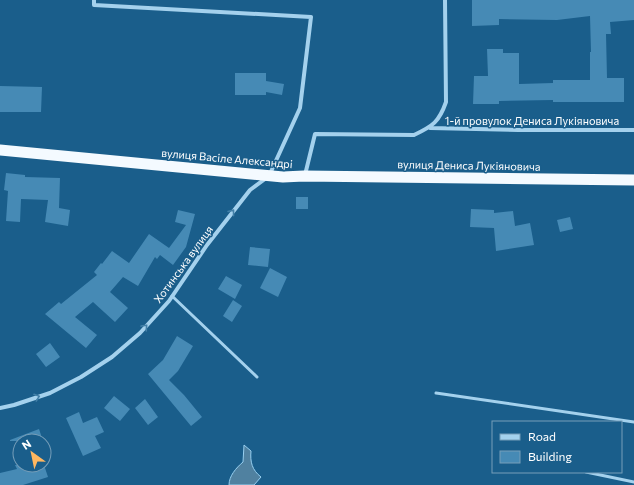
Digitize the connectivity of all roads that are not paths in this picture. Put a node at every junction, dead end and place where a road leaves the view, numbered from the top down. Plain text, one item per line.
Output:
1 (94, 0) edge
2 (445, 0) edge
3 (430, 128) junction
4 (634, 130) edge
5 (0, 150) edge
6 (269, 176) junction
7 (304, 176) junction
8 (634, 180) edge
9 (172, 296) junction
10 (257, 377) dead end
11 (436, 393) dead end
12 (0, 408) edge
13 (634, 422) edge
14 (591, 473) edge
15 (634, 482) edge

1 - 6 street
2 - 3 street
3 - 4 street, 1-й провулок Дениса Лукіяновича
3 - 7 street, вулиця Васіле Александрі
5 - 6 highway, вулиця Васіле Александрі
6 - 7 highway, вулиця Васіле Александрі
9 -> 6 street, Хотинська вулиця
7 - 8 highway, вулиця Дениса Лукіяновича
9 - 10 lane
12 -> 9 street, Хотинська вулиця
11 - 13 lane
14 - 15 lane

